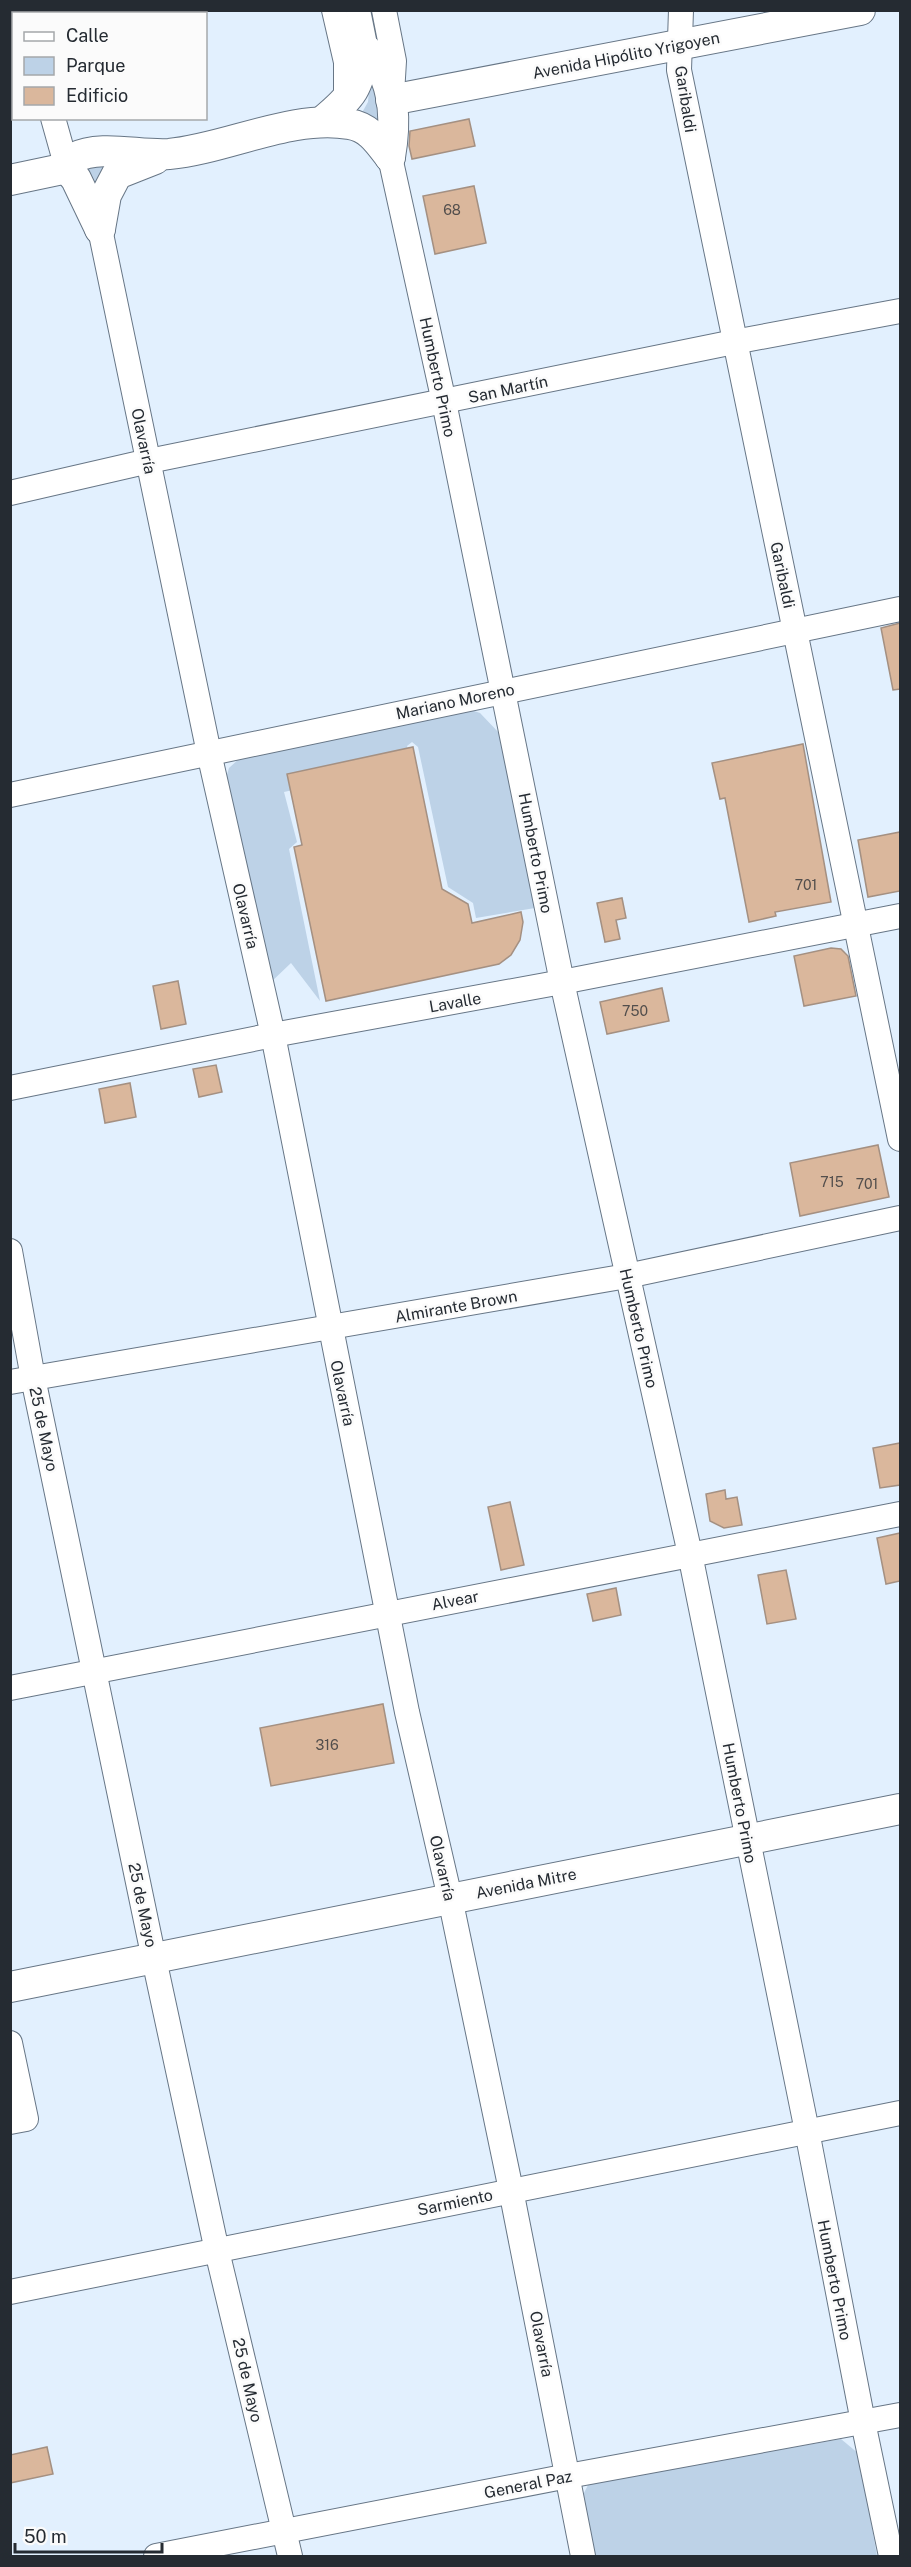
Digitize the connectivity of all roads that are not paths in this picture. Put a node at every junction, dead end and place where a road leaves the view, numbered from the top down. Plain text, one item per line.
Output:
1 (334, 10) edge
2 (384, 10) edge
3 (681, 10) edge
4 (860, 10) edge
5 (362, 30) edge
6 (680, 45) junction
7 (391, 100) junction
8 (335, 112) junction
9 (54, 120) edge
10 (169, 154) junction
11 (390, 157) junction
12 (67, 168) junction
13 (10, 180) edge
14 (100, 229) junction
15 (900, 311) edge
16 (734, 342) junction
17 (444, 402) junction
18 (148, 461) junction
19 (10, 493) edge
20 (900, 609) edge
21 (795, 630) junction
22 (503, 691) junction
23 (209, 753) junction
24 (10, 795) edge
25 (900, 916) edge
26 (855, 926) junction
27 (562, 982) junction
28 (273, 1035) junction
29 (10, 1088) edge
30 (900, 1139) edge
31 (900, 1218) edge
32 (10, 1251) edge
33 (627, 1276) junction
34 (329, 1328) junction
35 (22, 1380) edge
36 (900, 1514) edge
37 (690, 1554) junction
38 (388, 1613) junction
39 (95, 1670) junction
40 (10, 1688) edge
41 (900, 1809) edge
42 (746, 1839) junction
43 (450, 1898) junction
44 (154, 1959) junction
45 (10, 1987) edge
46 (10, 2043) edge
47 (900, 2113) edge
48 (10, 2122) edge
49 (807, 2131) junction
50 (511, 2190) junction
51 (217, 2252) junction
52 (10, 2292) edge
53 (900, 2415) edge
54 (862, 2422) junction
55 (568, 2476) junction
56 (284, 2531) junction
57 (156, 2556) edge
58 (290, 2556) edge
59 (584, 2556) edge
60 (891, 2556) edge

1 - 8 street
2 - 7 street, Humberto Primo
3 - 6 street, Garibaldi
4 - 6 main road, Avenida Hipólito Yrigoyen
5 - 7 main road, Humberto Primo
5 - 8 main road
6 - 7 main road, Avenida Hipólito Yrigoyen
6 - 16 street, Garibaldi
7 - 11 main road, Humberto Primo
8 - 10 main road
8 - 11 main road
9 - 12 street, Olavarría
10 - 12 main road
10 - 14 main road, Olavarría
11 - 17 street, Humberto Primo
12 - 13 main road
12 - 14 main road, Olavarría
14 - 18 street, Olavarría
15 - 16 street, San Martín
16 - 17 street, San Martín
16 - 21 street, Garibaldi
17 - 18 street, San Martín
17 - 22 street, Humberto Primo
18 - 19 street, San Martín
18 - 23 street, Olavarría
20 - 21 street, Mariano Moreno
21 - 22 street, Mariano Moreno
21 - 26 street, Garibaldi
22 - 23 street, Mariano Moreno
22 - 27 street, Humberto Primo
23 - 24 street, Mariano Moreno
23 - 28 street, Olavarría
25 - 26 street, Lavalle
26 - 27 street, Lavalle
26 - 30 street, Garibaldi
27 - 28 street, Lavalle
27 - 33 street, Humberto Primo
28 - 29 street, Lavalle
28 - 34 street, Olavarría
31 - 33 street, Almirante Brown
32 - 35 street, 25 de Mayo
33 - 34 street, Almirante Brown
33 - 37 street, Humberto Primo
34 - 35 street, Almirante Brown
34 - 38 street, Olavarría
35 - 39 street, 25 de Mayo
36 - 37 street, Alvear
37 - 38 street, Alvear
37 - 42 street, Humberto Primo
38 - 39 street, Alvear
38 - 43 street, Olavarría
39 - 40 street, Alvear
39 - 44 street, 25 de Mayo
41 - 42 main road, Avenida Mitre
42 - 43 main road, Avenida Mitre
42 - 49 street, Humberto Primo
43 - 44 main road, Avenida Mitre
43 - 50 street, Olavarría
44 - 45 main road, Avenida Mitre
44 - 51 street, 25 de Mayo
46 - 48 street
47 - 49 street, Sarmiento
49 - 50 street, Sarmiento
49 - 54 street, Humberto Primo
50 - 51 street, Sarmiento
50 - 55 street, Olavarría
51 - 52 street, Sarmiento
51 - 56 street, 25 de Mayo
53 - 54 street, General Paz
54 - 55 street, General Paz
54 - 60 street, Humberto Primo
55 - 56 street, General Paz
55 - 59 street, Olavarría
56 - 57 street, General Paz
56 - 58 street, 25 de Mayo

